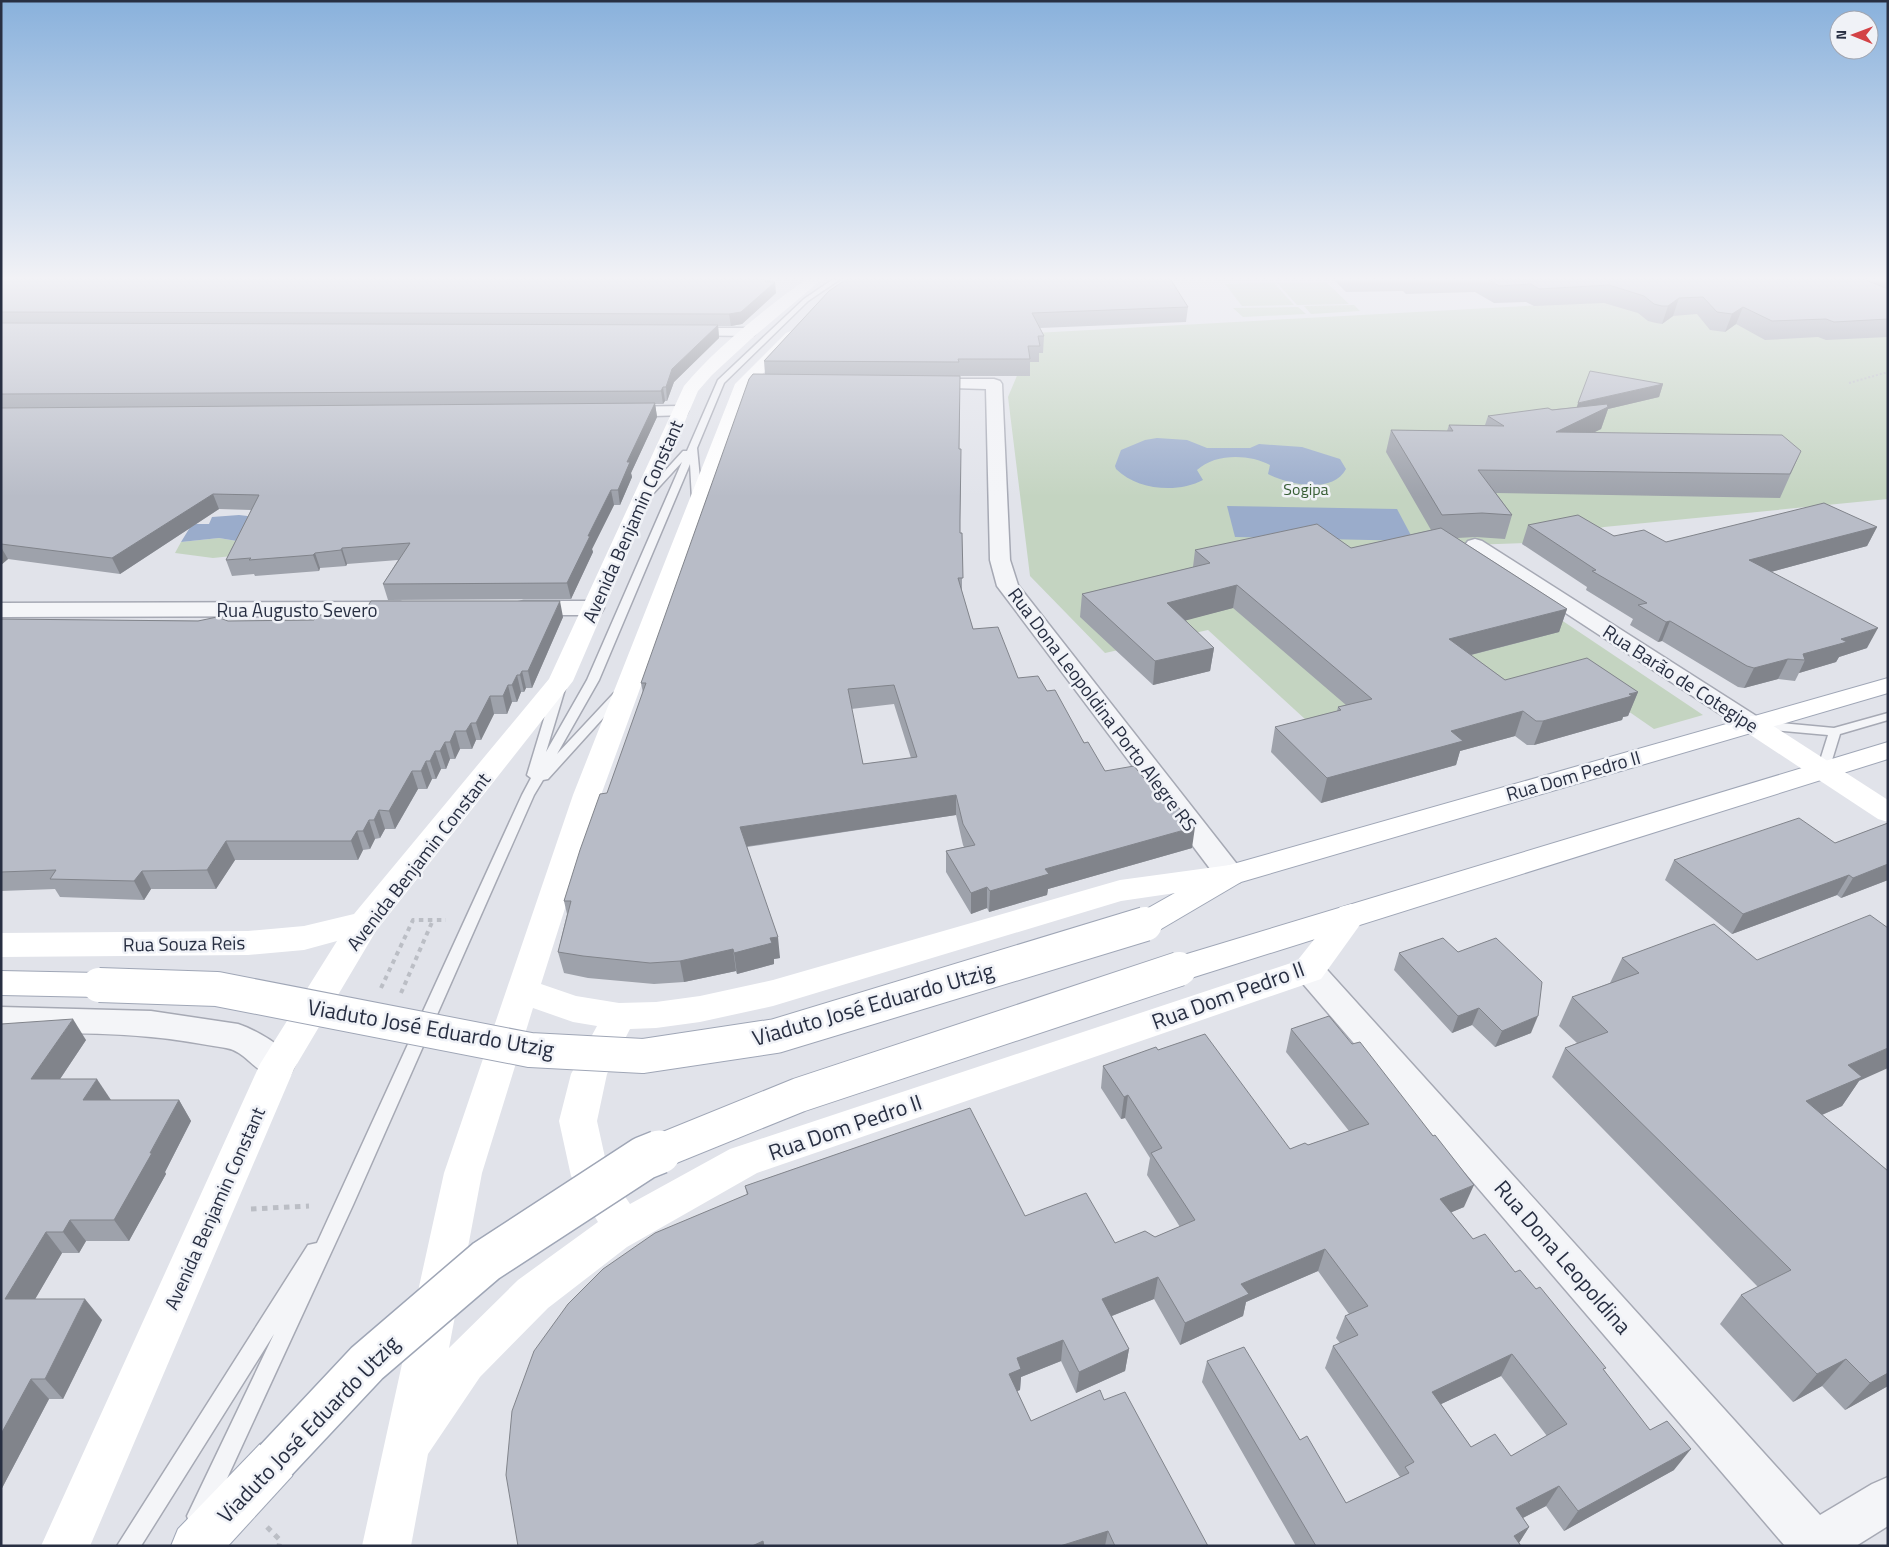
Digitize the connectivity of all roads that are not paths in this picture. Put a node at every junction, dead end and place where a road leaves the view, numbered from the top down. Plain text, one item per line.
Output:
1 (727, 352) edge
2 (752, 352) edge
3 (775, 352) edge
4 (744, 384) junction
5 (763, 384) edge
6 (907, 384) edge
7 (680, 411) junction
8 (610, 412) edge
9 (692, 446) junction
10 (639, 503) junction
11 (698, 504) junction
12 (1474, 545) dead end
13 (506, 608) edge
14 (593, 608) junction
15 (418, 609) edge
16 (1, 610) edge
17 (561, 681) junction
18 (630, 682) junction
19 (1888, 685) edge
20 (1888, 716) edge
21 (1752, 724) junction
22 (1836, 732) junction
23 (1888, 750) edge
24 (1823, 770) junction
25 (528, 794) junction
26 (1888, 813) edge
27 (1230, 875) junction
28 (1351, 915) junction
29 (365, 923) junction
30 (1145, 924) joint
31 (1, 945) edge
32 (1179, 970) joint
33 (1309, 970) junction
34 (1, 983) edge
35 (522, 990) junction
36 (619, 1016) junction
37 (1, 1020) edge
38 (278, 1064) junction
39 (344, 1205) junction
40 (624, 1229) junction
41 (405, 1448) junction
42 (1888, 1500) edge
43 (1814, 1545) edge
44 (65, 1546) edge
45 (128, 1546) edge
46 (184, 1546) edge
47 (195, 1546) edge
48 (386, 1546) edge

1 - 7 main road, Avenida Benjamin Constant
2 - 9 lane
3 - 4 main road
4 - 5 street
4 - 11 main road
6 - 27 street, Rua Dona Leopoldina Porto Alegre RS
7 - 8 street
7 - 10 main road, Avenida Benjamin Constant
9 - 10 lane
9 - 11 lane
9 - 25 lane
10 - 14 main road, Avenida Benjamin Constant
11 - 18 main road
12 - 21 street, Rua Barão de Cotegipe
13 - 14 street
14 - 17 main road, Avenida Benjamin Constant
15 - 16 street, Rua Augusto Severo
17 - 25 lane
17 - 29 main road, Avenida Benjamin Constant
18 - 25 lane
18 - 35 main road
19 - 21 main road, Rua Dom Pedro II
20 - 22 lane
21 - 22 lane
21 - 24 main road, Rua Barão de Cotegipe
21 - 27 main road, Rua Dom Pedro II
22 - 24 lane
23 - 24 main road, Rua Dom Pedro II
24 - 26 main road, Rua Barão de Cotegipe
24 - 28 main road, Rua Dom Pedro II
25 - 39 lane
27 - 30 main road, Rua Dom Pedro II
27 - 36 main road, Rua Dom Pedro II
28 - 32 main road, Rua Dom Pedro II
28 - 33 main road, Rua Dom Pedro II
29 - 31 main road, Rua Souza Reis
29 - 38 main road, Avenida Benjamin Constant
30 - 34 main road, Viaduto José Eduardo Utzig, bridge
32 - 47 main road, Viaduto José Eduardo Utzig, bridge
33 - 40 main road, Rua Dom Pedro II
33 - 43 street, Rua Dona Leopoldina
35 - 36 main road, Rua Dom Pedro II
35 - 41 main road
36 - 40 main road
37 - 38 street
38 - 44 main road, Avenida Benjamin Constant
39 - 45 lane
39 - 46 lane
40 - 41 main road, Rua Dom Pedro II
41 - 48 main road
42 - 43 street

